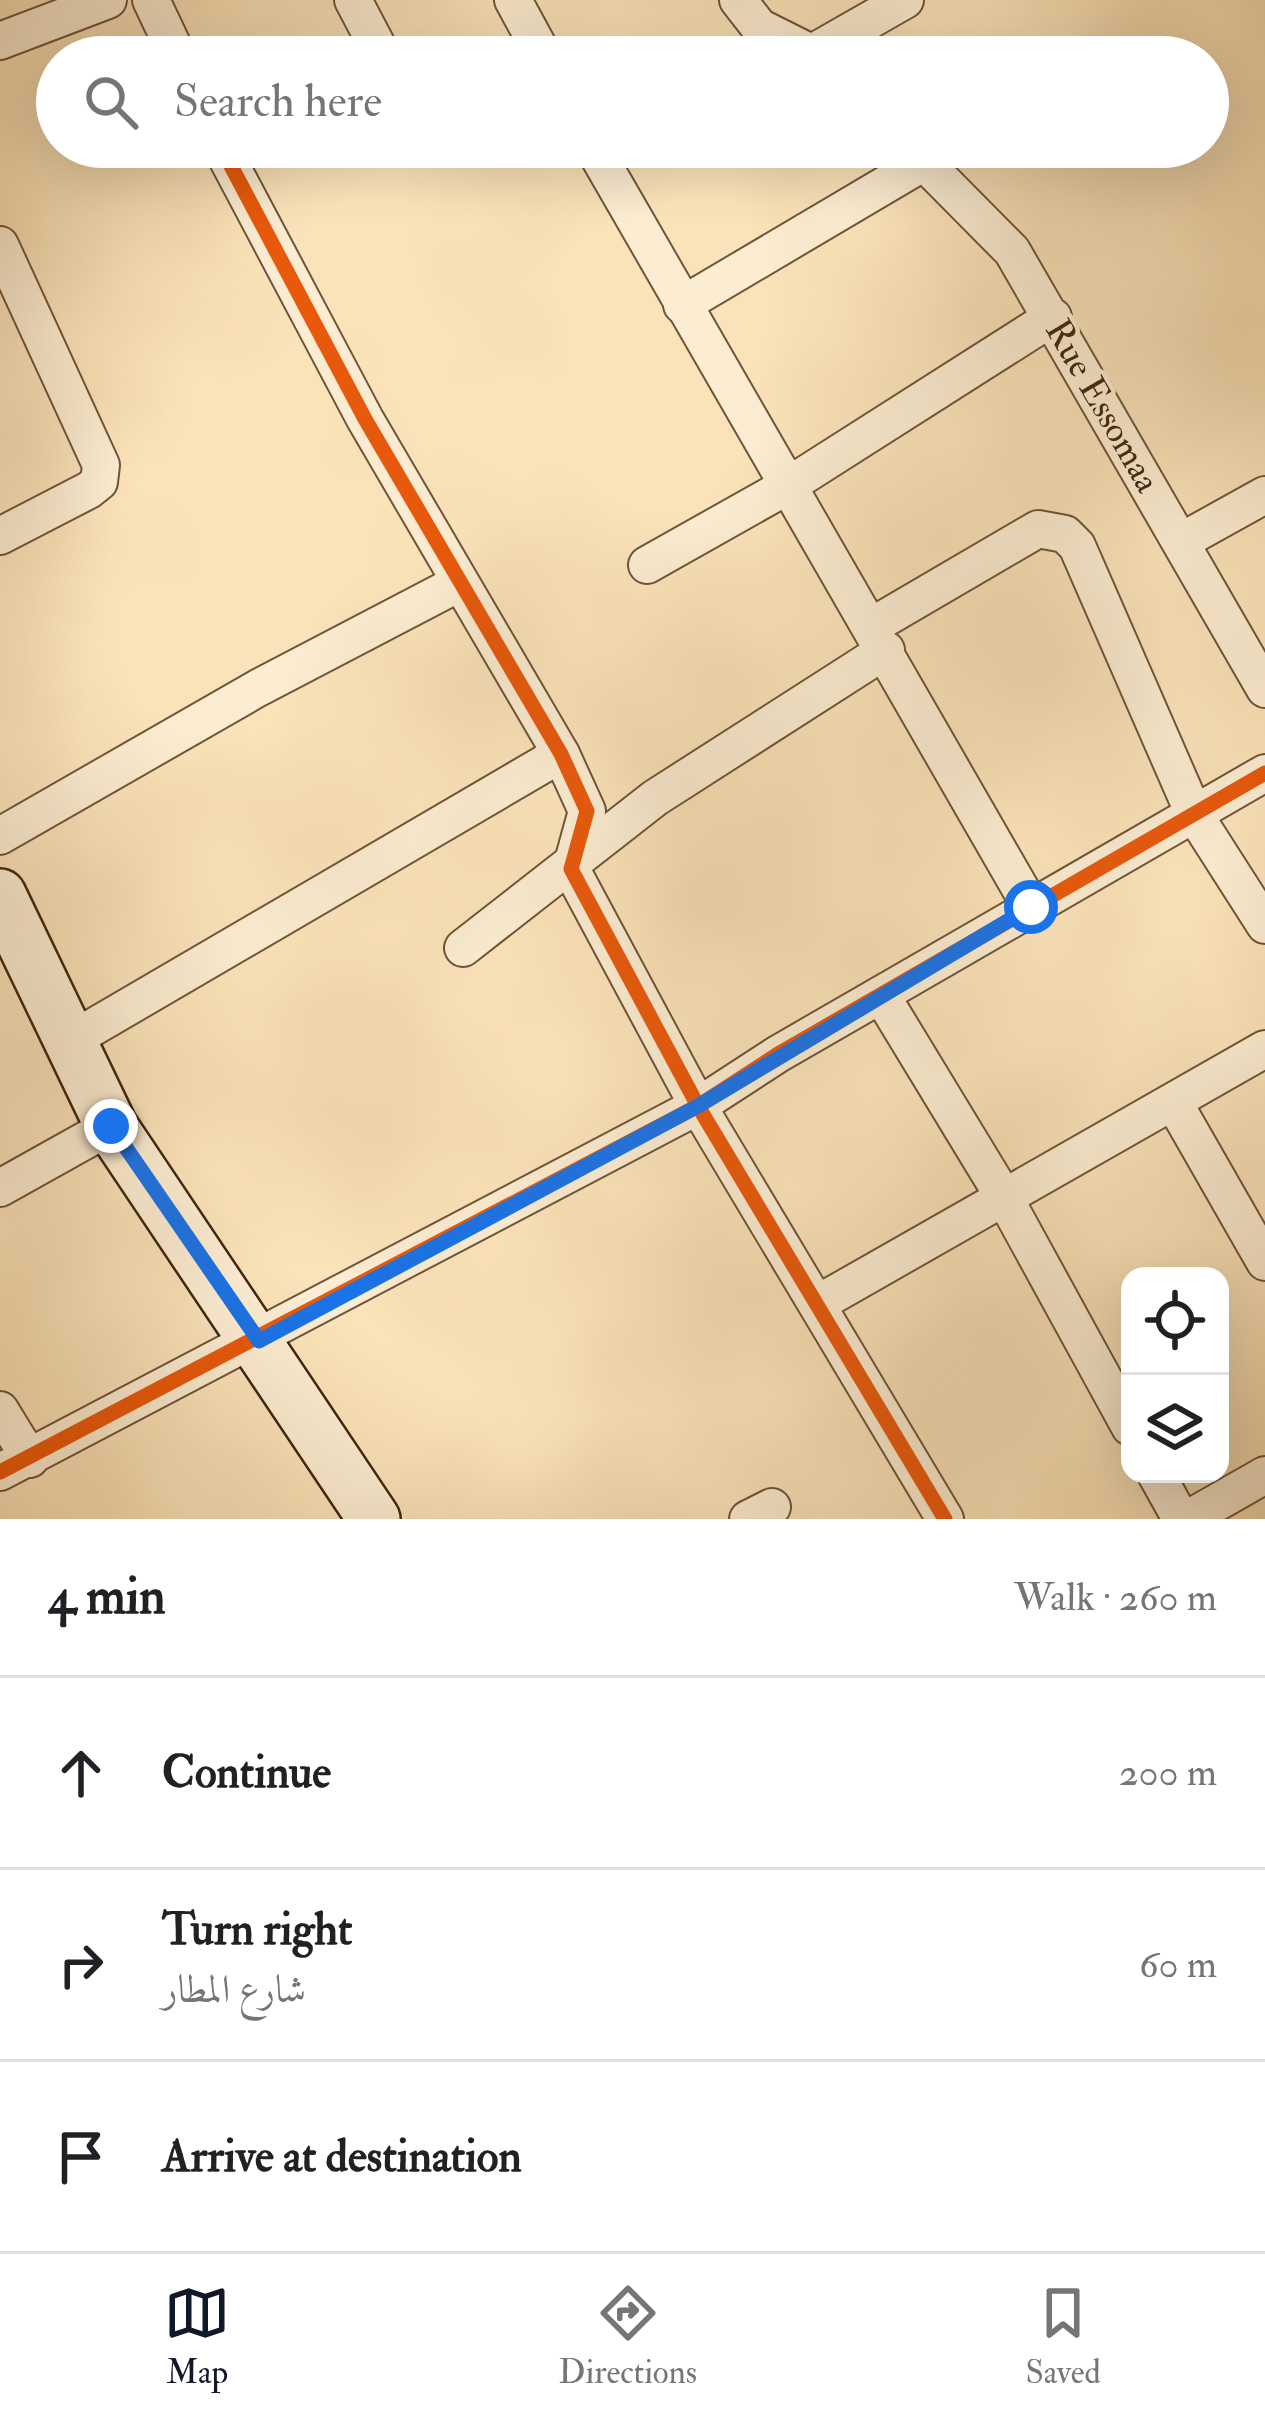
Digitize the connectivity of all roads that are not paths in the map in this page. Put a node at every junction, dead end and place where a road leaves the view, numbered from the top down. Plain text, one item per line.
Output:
1 (108, 0) edge
2 (151, 0) edge
3 (353, 0) edge
4 (513, 0) edge
5 (738, 0) edge
6 (904, 0) edge
7 (168, 36) edge
8 (372, 36) edge
9 (533, 36) edge
10 (778, 36) edge
11 (845, 36) edge
12 (0, 40) edge
13 (232, 168) edge
14 (605, 168) edge
15 (894, 168) edge
16 (930, 168) edge
17 (0, 245) edge
18 (682, 304) junction
19 (1053, 316) junction
20 (789, 485) junction
21 (1265, 494) edge
22 (0, 536) edge
23 (1182, 541) junction
24 (647, 565) dead end
25 (459, 583) junction
26 (879, 638) junction
27 (1265, 689) edge
28 (561, 754) junction
29 (1265, 773) edge
30 (1194, 814) junction
31 (0, 836) edge
32 (571, 868) junction
33 (0, 896) edge
34 (1031, 907) junction
35 (1265, 925) edge
36 (463, 948) dead end
37 (881, 995) junction
38 (73, 1039) junction
39 (1265, 1048) edge
40 (1174, 1103) junction
41 (698, 1106) junction
42 (111, 1126) junction
43 (0, 1188) edge
44 (1005, 1199) junction
45 (1265, 1262) edge
46 (818, 1304) junction
47 (259, 1341) junction
48 (0, 1410) edge
49 (1121, 1411) edge
50 (15, 1465) edge
51 (1265, 1475) edge
52 (1162, 1483) edge
53 (374, 1519) edge
54 (945, 1519) edge
55 (1184, 1519) edge

1 - 12 street
2 - 7 street
3 - 8 street
4 - 9 street
5 - 10 street
6 - 11 street
13 - 25 street
14 - 18 street
15 - 18 street
16 - 19 street, Rue Essomaa
17 - 22 street
18 - 20 street
19 - 20 street
19 - 23 street, Rue Essomaa
20 - 24 street
20 - 26 street
21 - 23 street
23 - 27 street, Rue Essomaa
25 - 28 street
25 - 31 street
26 - 30 street
26 - 32 street
26 - 34 street
28 - 32 street
28 - 38 street
29 - 30 street
30 - 34 street
30 - 35 street
32 - 36 street
32 - 41 street
33 - 38 street
34 - 37 street
37 - 41 street
37 - 44 street
38 - 42 street
39 - 40 street
40 - 44 street
40 - 45 street
41 - 46 street
41 - 47 street
42 - 43 street
42 - 47 street
44 - 46 street
44 - 49 street
46 - 54 street
47 - 50 street
47 - 53 street
48 - 50 street
51 - 55 street
52 - 55 street

